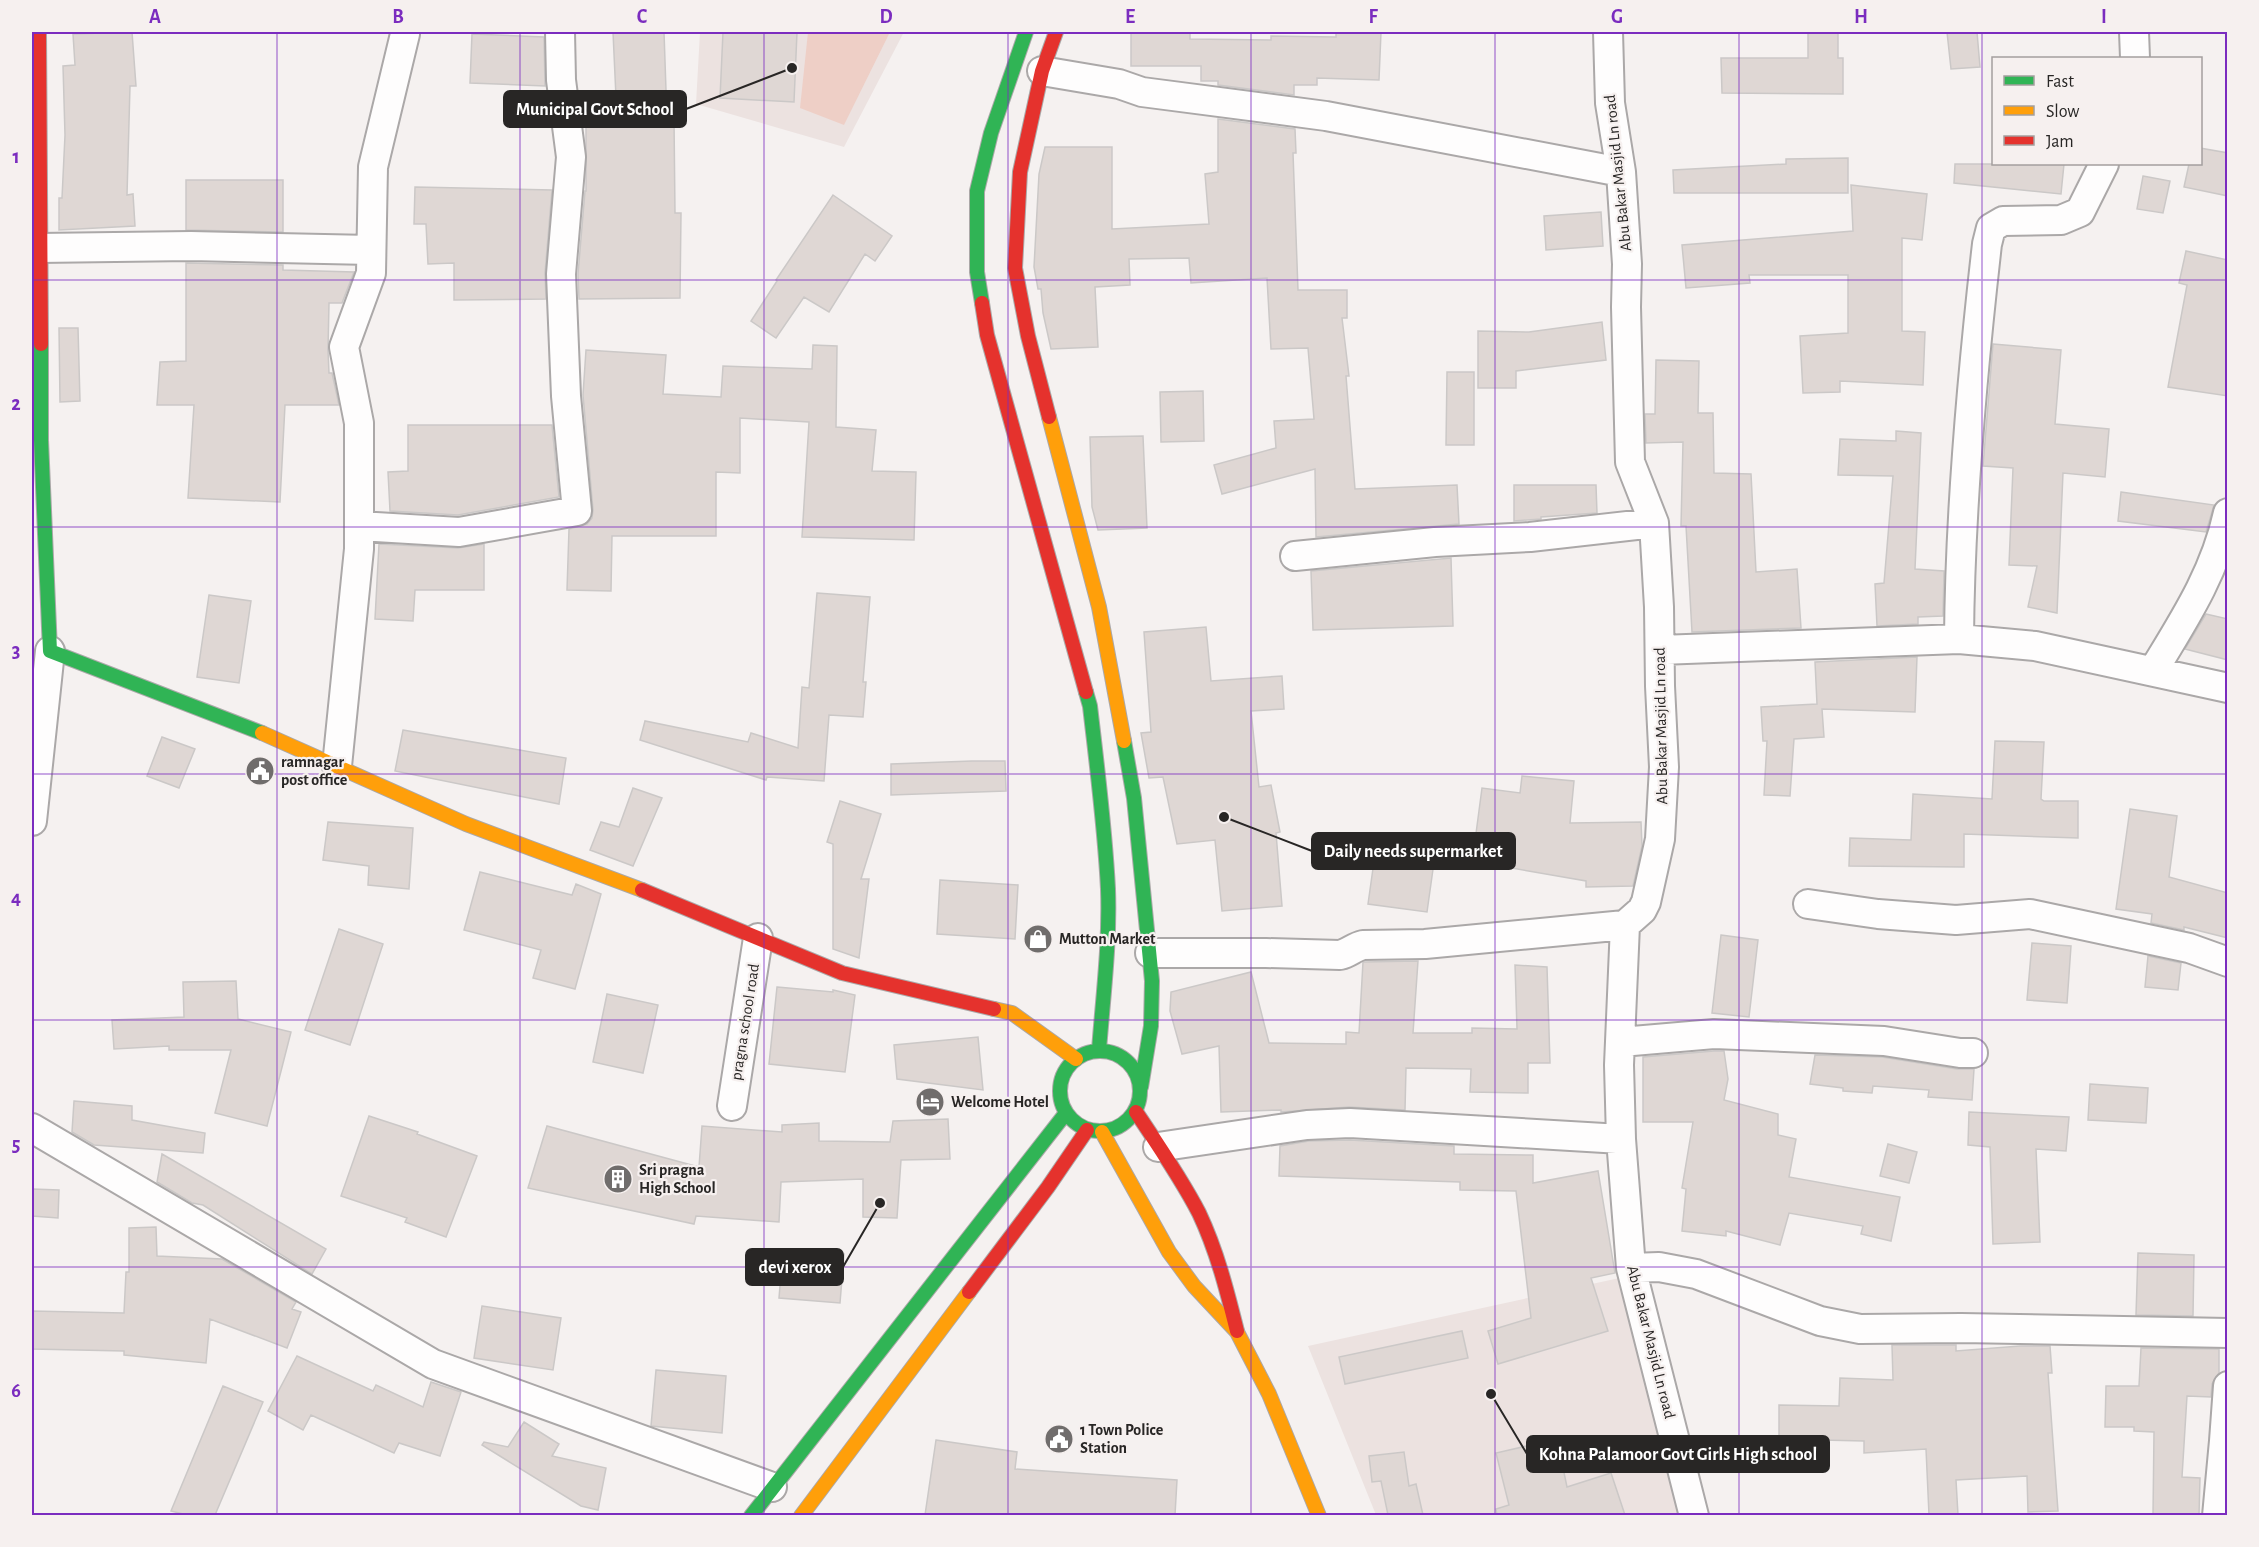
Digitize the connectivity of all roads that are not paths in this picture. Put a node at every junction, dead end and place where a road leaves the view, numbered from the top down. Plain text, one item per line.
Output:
1 (39, 32) edge
2 (560, 32) edge
3 (1026, 32) edge
4 (1056, 32) edge
5 (1608, 32) edge
6 (2134, 32) edge
7 (405, 34) dead end
8 (2134, 57) edge
9 (1042, 71) junction
10 (2104, 165) edge
11 (1621, 172) junction
12 (39, 248) junction
13 (371, 250) junction
14 (36, 440) edge
15 (2228, 513) edge
16 (1654, 523) junction
17 (359, 526) junction
18 (1295, 556) dead end
19 (1959, 639) junction
20 (1660, 650) junction
21 (41, 655) edge
22 (2153, 671) junction
23 (2228, 688) edge
24 (337, 766) junction
25 (32, 821) edge
26 (1808, 904) dead end
27 (1625, 926) junction
28 (758, 938) junction
29 (1150, 953) junction
30 (2228, 962) edge
31 (1621, 1042) junction
32 (1100, 1050) junction
33 (1973, 1053) dead end
34 (1076, 1059) junction
35 (1141, 1087) junction
36 (732, 1106) dead end
37 (1136, 1112) junction
38 (1066, 1113) junction
39 (32, 1128) edge
40 (1095, 1131) junction
41 (1621, 1139) junction
42 (1158, 1147) junction
43 (1632, 1268) junction
44 (1237, 1332) junction
45 (2228, 1333) edge
46 (2228, 1386) edge
47 (2226, 1441) edge
48 (772, 1486) junction
49 (751, 1515) edge
50 (801, 1515) edge
51 (1318, 1515) edge
52 (1694, 1515) edge
53 (2217, 1515) edge

1 - 12 main road
2 - 17 street
3 - 32 main road
4 - 9 main road
5 - 11 street, Abu Bakar Masjid Ln road
6 - 8 street
7 - 13 street
9 - 11 street
9 - 29 main road
10 - 19 street
11 - 16 street, Abu Bakar Masjid Ln road
12 - 13 street
12 - 14 main road
13 - 17 street
14 - 21 main road
15 - 22 street
16 - 18 street
16 - 20 street, Abu Bakar Masjid Ln road
17 - 24 street
19 - 20 street
19 - 22 street
20 - 27 street, Abu Bakar Masjid Ln road
21 - 24 main road
21 - 25 street
22 - 23 street
24 - 28 main road
26 - 30 street
27 - 29 street
27 - 31 street, Abu Bakar Masjid Ln road
28 - 34 main road
28 - 36 street, pragna school road
29 - 35 main road
31 - 33 street
31 - 41 street, Abu Bakar Masjid Ln road
32 - 34 main road
32 - 35 main road
34 - 38 main road
35 - 37 main road
37 - 40 main road
37 - 42 main road
38 - 40 main road
38 - 48 main road
39 - 48 street
40 - 44 main road
40 - 50 main road
41 - 42 street
41 - 43 street, Abu Bakar Masjid Ln road
42 - 44 main road
43 - 45 street
43 - 52 street, Abu Bakar Masjid Ln road
44 - 51 main road
46 - 47 street
47 - 53 street
48 - 49 main road

